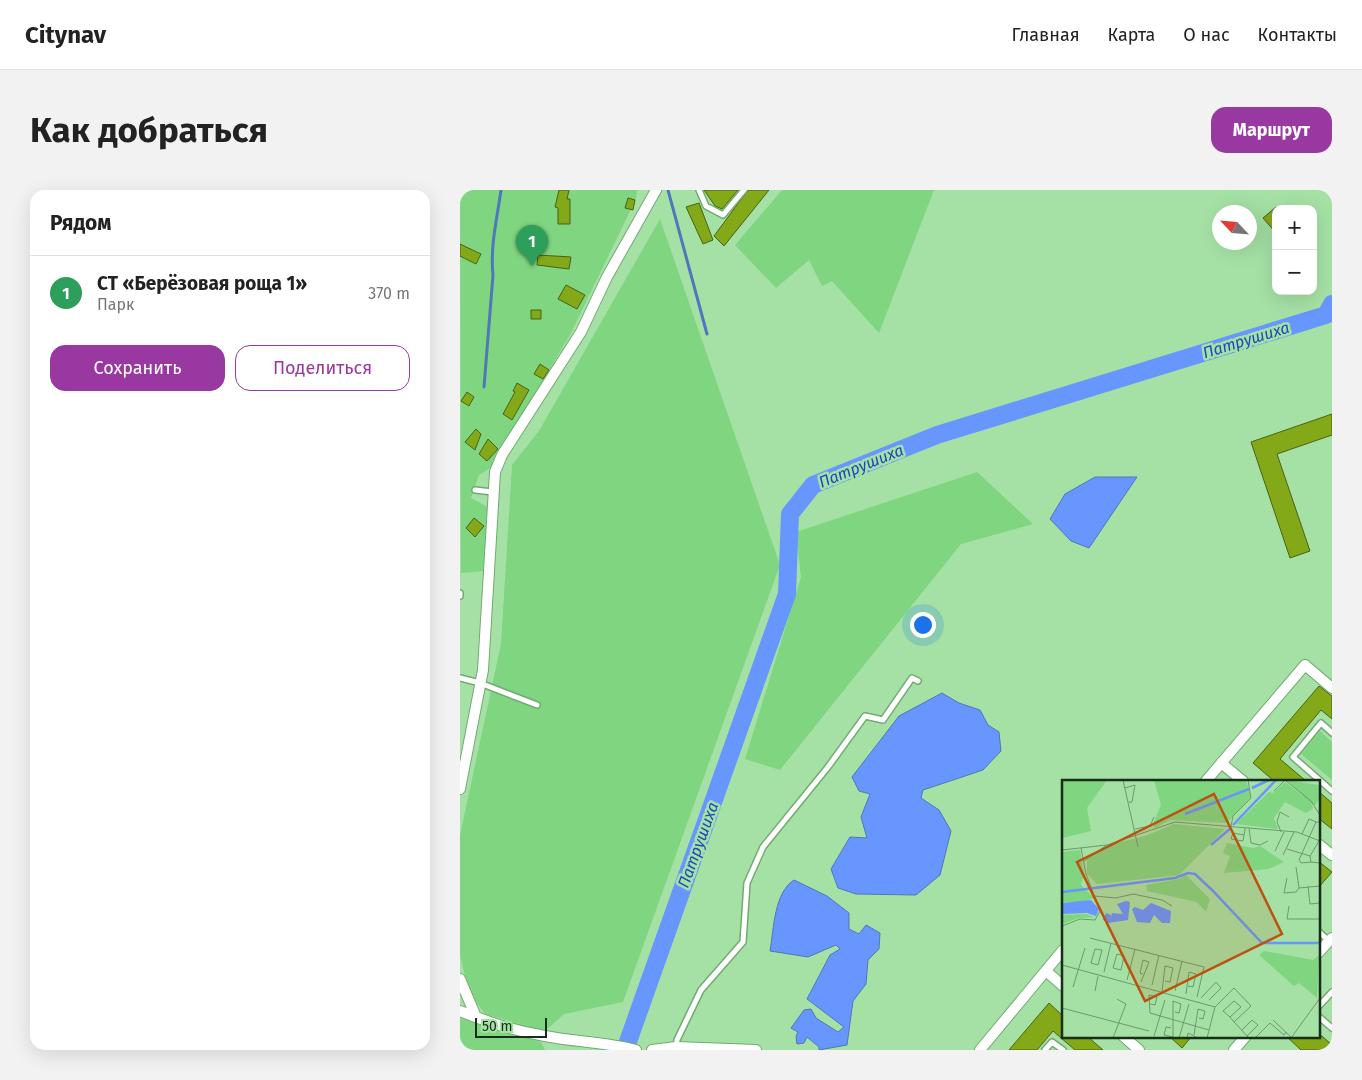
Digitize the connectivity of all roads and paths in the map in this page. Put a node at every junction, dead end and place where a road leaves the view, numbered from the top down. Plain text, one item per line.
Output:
1 (656, 190) edge
2 (699, 190) edge
3 (744, 190) edge
4 (475, 490) dead end
5 (493, 492) junction
6 (460, 678) edge
7 (918, 681) dead end
8 (480, 683) junction
9 (1332, 688) edge
10 (537, 705) dead end
11 (1332, 733) edge
12 (1221, 763) junction
13 (1207, 780) edge
14 (1242, 780) edge
15 (460, 789) edge
16 (1332, 791) edge
17 (1319, 845) edge
18 (1332, 855) edge
19 (1319, 932) edge
20 (1331, 939) edge
21 (1062, 951) edge
22 (1319, 952) edge
23 (1046, 971) junction
24 (460, 979) edge
25 (1062, 985) edge
26 (1332, 992) edge
27 (1319, 1006) edge
28 (460, 1011) edge
29 (476, 1017) junction
30 (1319, 1017) edge
31 (1332, 1028) edge
32 (1125, 1038) edge
33 (1244, 1038) edge
34 (676, 1047) junction
35 (636, 1050) edge
36 (652, 1050) edge
37 (756, 1050) edge
38 (980, 1050) edge
39 (1046, 1050) edge
40 (1062, 1050) edge
41 (1139, 1050) edge
42 (1234, 1050) edge

1 - 5 street
2 - 3 lane
4 - 5 lane
5 - 8 street
6 - 8 lane
7 - 34 lane
8 - 10 lane
8 - 15 street
9 - 12 street
11 - 16 lane
12 - 13 street
12 - 14 street
17 - 18 street
19 - 20 lane
20 - 22 street
21 - 23 street
23 - 25 street
23 - 38 street
24 - 29 street
26 - 27 lane
28 - 29 street
29 - 35 street
30 - 31 lane
32 - 41 street
33 - 42 street
34 - 36 street
34 - 37 street
39 - 40 lane

